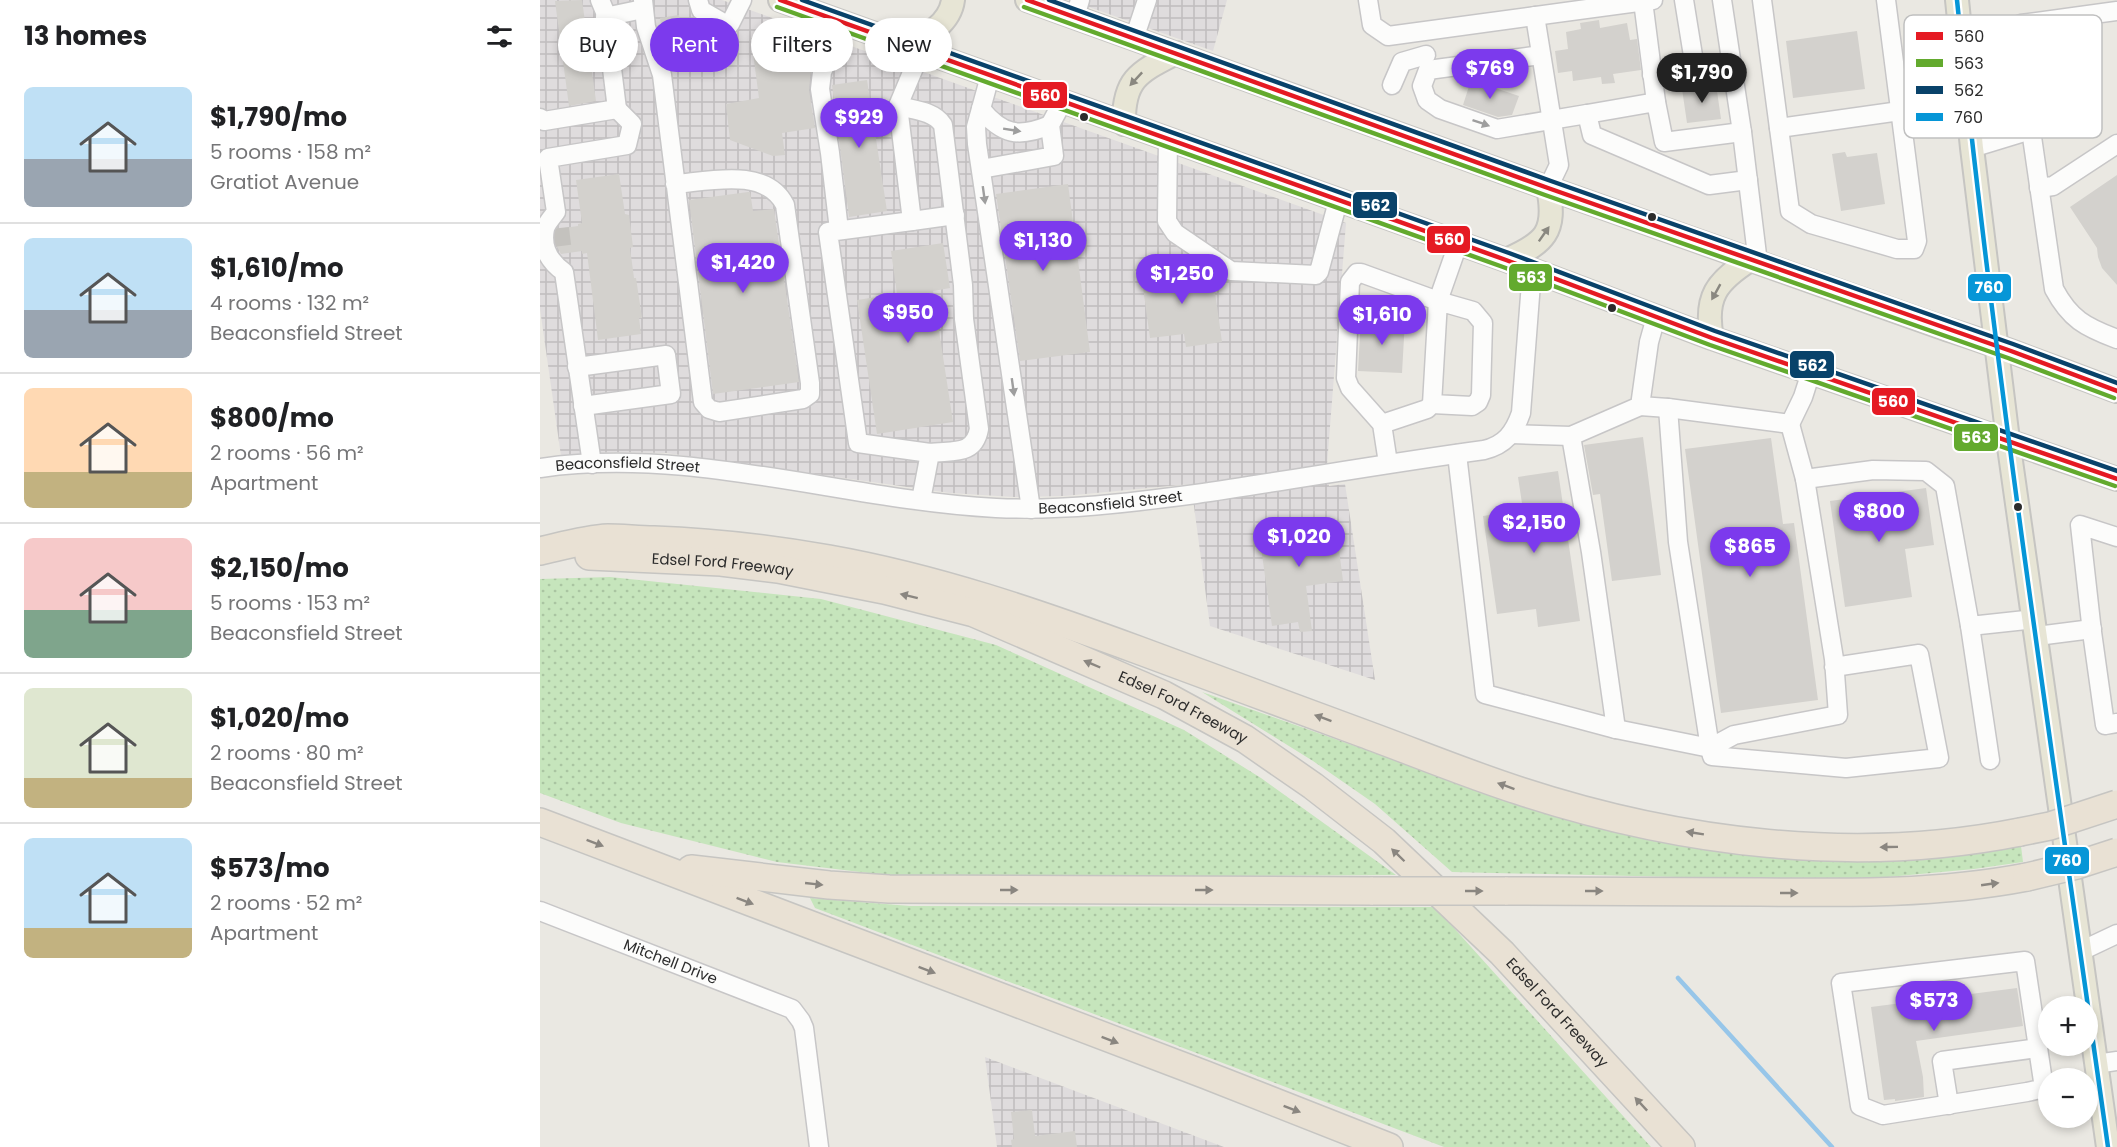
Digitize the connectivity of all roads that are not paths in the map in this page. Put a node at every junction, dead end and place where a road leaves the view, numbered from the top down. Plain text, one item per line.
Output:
1 (698, 0) edge
2 (742, 0) edge
3 (780, 0) edge
4 (953, 0) edge
5 (1147, 0) edge
6 (1368, 0) edge
7 (1684, 0) edge
8 (1722, 0) edge
9 (1762, 0) edge
10 (1886, 0) edge
11 (1957, 0) edge
12 (1648, 1) edge
13 (1039, 2) edge
14 (643, 5) edge
15 (603, 8) edge
16 (1078, 9) edge
17 (2117, 11) edge
18 (1959, 15) edge
19 (2087, 15) edge
20 (1535, 16) junction
21 (830, 18) edge
22 (946, 18) edge
23 (1423, 31) junction
24 (1134, 39) junction
25 (1176, 53) junction
26 (1541, 56) junction
27 (952, 62) edge
28 (1427, 63) junction
29 (822, 72) edge
30 (907, 72) edge
31 (990, 75) junction
32 (1652, 75) junction
33 (1392, 85) dead end
34 (1063, 101) junction
35 (1656, 102) junction
36 (898, 106) junction
37 (617, 109) junction
38 (981, 109) junction
39 (1900, 111) junction
40 (1587, 114) junction
41 (540, 118) edge
42 (1552, 119) junction
43 (1124, 124) junction
44 (1050, 125) junction
45 (1779, 128) junction
46 (1742, 132) junction
47 (1971, 138) edge
48 (2005, 138) edge
49 (2032, 138) edge
50 (1168, 139) junction
51 (2117, 144) edge
52 (1972, 148) junction
53 (981, 169) junction
54 (1748, 180) junction
55 (675, 184) junction
56 (1548, 188) junction
57 (2039, 188) junction
58 (1338, 201) junction
59 (955, 215) junction
60 (912, 221) junction
61 (839, 230) junction
62 (1458, 244) junction
63 (563, 253) tunnel mouth
64 (1506, 260) junction
65 (1754, 261) junction
66 (1532, 270) junction
67 (564, 272) junction
68 (1438, 301) junction
69 (1656, 317) junction
70 (1712, 338) junction
71 (2117, 339) edge
72 (1996, 344) junction
73 (577, 367) junction
74 (1811, 372) junction
75 (2117, 391) edge
76 (1432, 404) junction
77 (583, 406) junction
78 (1640, 406) junction
79 (1668, 408) junction
80 (1382, 424) junction
81 (1790, 424) junction
82 (1512, 434) junction
83 (1571, 436) junction
84 (2008, 440) junction
85 (930, 453) junction
86 (1457, 454) junction
87 (1388, 463) junction
88 (592, 464) junction
89 (540, 468) edge
90 (1805, 479) junction
91 (2117, 479) edge
92 (921, 500) junction
93 (1031, 509) junction
94 (2117, 537) edge
95 (540, 552) edge
96 (1970, 626) junction
97 (2036, 628) junction
98 (2092, 629) junction
99 (1834, 668) junction
100 (2117, 723) edge
101 (1616, 729) junction
102 (1710, 748) junction
103 (1990, 760) dead end
104 (2117, 804) edge
105 (540, 822) edge
106 (2117, 852) edge
107 (651, 865) junction
108 (540, 911) edge
109 (2117, 934) edge
110 (2081, 951) junction
111 (2038, 1048) joint
112 (2100, 1072) edge
113 (2038, 1089) edge
114 (1949, 1105) junction
115 (819, 1147) edge
116 (1389, 1147) edge
117 (1681, 1147) edge
118 (2108, 1147) edge

1 - 2 street
3 - 21 main road
4 - 22 main road
5 - 24 street
6 - 23 street
7 - 32 street
8 - 46 street
9 - 45 street
10 - 39 street
11 - 18 main road
12 - 20 street
12 - 32 street
13 - 16 main road
14 - 15 street
14 - 55 street
15 - 37 street
16 - 24 main road
17 - 19 street
20 - 23 street
20 - 26 street
23 - 28 street
24 - 25 main road
25 -> 43 main road
25 - 56 main road
26 - 28 street
26 - 42 street
27 - 31 main road
28 - 33 street
28 -> 42 street
29 - 61 street
30 - 36 street
31 - 34 main road
31 - 38 street
32 - 35 street
34 - 43 main road
34 - 44 street
35 - 40 street
35 - 46 street
36 - 59 street
36 - 60 street
37 - 41 street
37 - 67 street
38 -> 44 street
38 - 53 street
39 - 45 street
39 - 45 street
40 - 42 street
40 - 54 street
42 - 56 street
43 - 50 main road
44 - 53 street
46 - 54 street
47 - 52 main road
48 - 52 street
49 - 57 street
50 - 58 main road
50 - 58 street
51 - 57 street
52 - 72 main road
53 -> 93 street
54 - 65 street
55 - 55 street
64 -> 56 main road
56 - 65 main road
57 - 71 street
58 - 62 main road
59 - 60 street
59 - 85 street
60 - 61 street
61 - 85 street
62 - 64 main road
62 - 68 street
63 - 67 street
64 - 66 main road
65 -> 70 main road
65 - 72 main road
66 - 69 main road
66 - 82 street
67 - 73 street
68 - 76 street
68 - 76 street
68 - 80 street
69 - 70 main road
69 - 78 street
70 - 74 main road
72 - 75 main road
72 - 84 main road
73 - 77 street
73 - 77 street
74 - 81 street
74 - 84 main road
76 - 80 street
77 - 88 street
78 - 79 street
78 - 83 street
79 - 81 street
79 - 102 street
80 - 87 street
81 - 90 street
82 - 83 street
82 - 86 street, Beaconsfield Street
83 - 101 street
84 - 91 main road
84 - 97 main road
85 - 92 street
86 - 87 street, Beaconsfield Street
86 - 101 street
87 - 93 street, Beaconsfield Street
88 - 89 street, Beaconsfield Street
88 - 92 street, Beaconsfield Street
90 - 96 street
90 - 99 street
92 - 93 street, Beaconsfield Street
94 - 98 street
104 -> 95 highway, bridge
117 -> 95 highway, Edsel Ford Freeway
96 - 97 street
96 - 103 street
97 - 98 street
97 - 110 main road
98 - 100 street
99 - 102 street
99 - 102 street
101 - 102 street
105 -> 107 highway
107 -> 106 highway, bridge
107 -> 116 highway
108 - 115 street, Mitchell Drive
109 - 110 street
110 - 112 main road
111 - 114 street
111 - 114 street
112 - 118 main road
113 - 114 street

